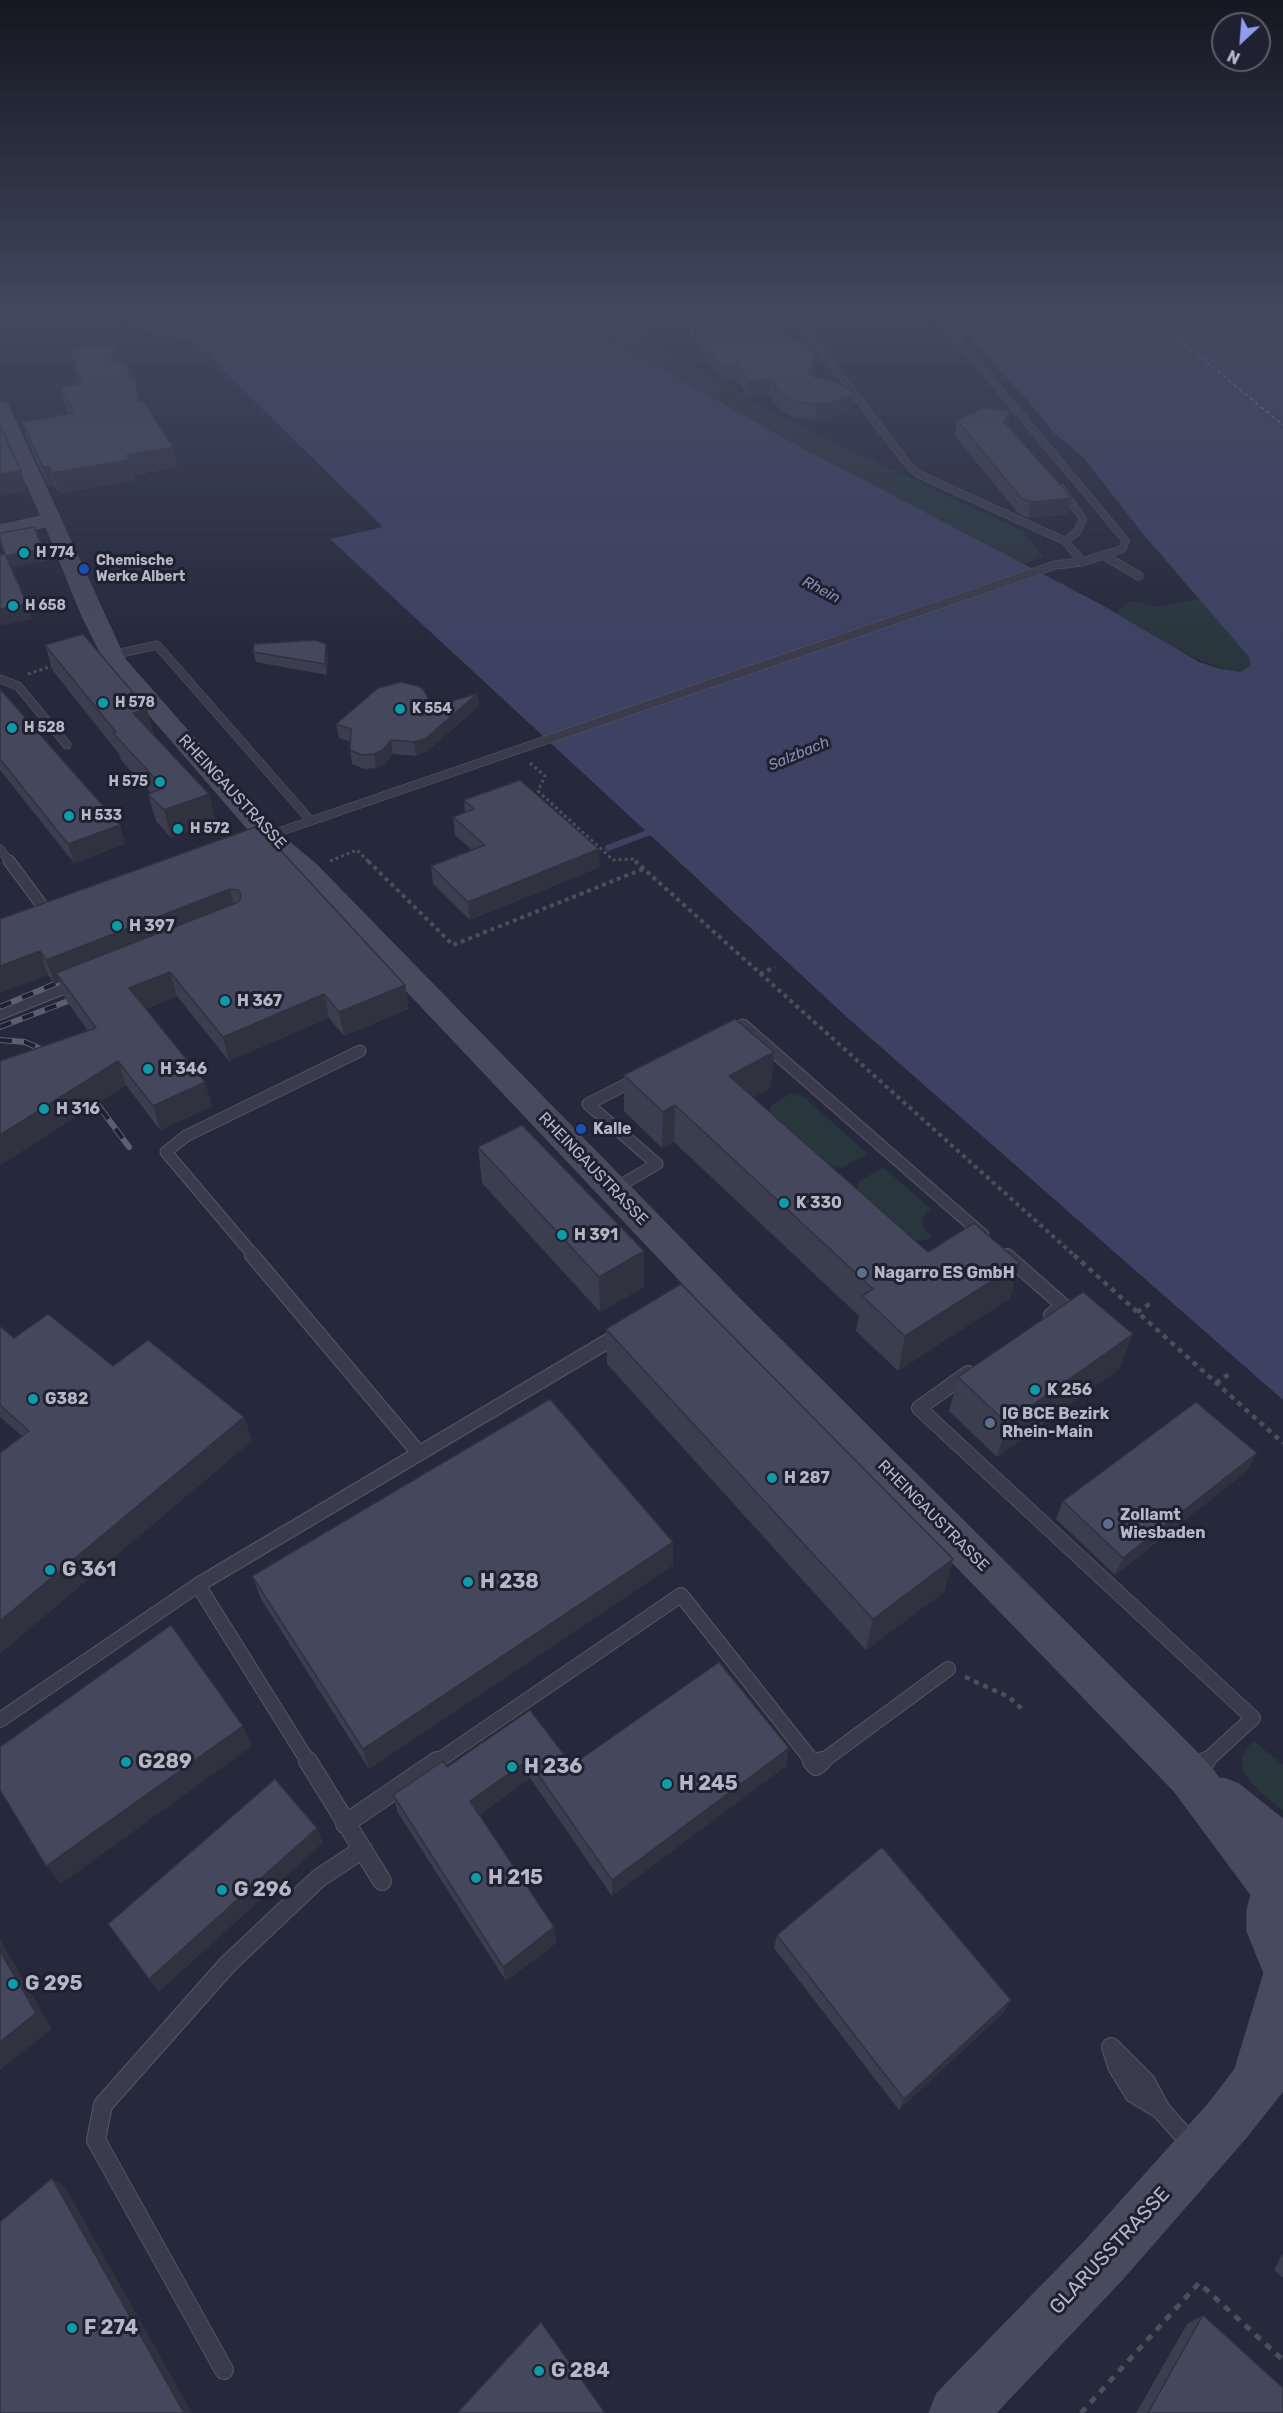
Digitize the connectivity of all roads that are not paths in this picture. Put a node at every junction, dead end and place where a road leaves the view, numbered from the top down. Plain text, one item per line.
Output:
1 (10, 429) edge
2 (881, 429) edge
3 (1035, 429) edge
4 (1057, 483) edge
5 (53, 520) junction
6 (0, 531) edge
7 (1065, 541) junction
8 (1103, 555) junction
9 (1082, 562) junction
10 (1139, 576) dead end
11 (112, 655) junction
12 (0, 679) edge
13 (67, 745) dead end
14 (311, 820) junction
15 (267, 836) junction
16 (0, 849) edge
17 (58, 909) edge
18 (87, 980) edge
19 (0, 1014) edge
20 (712, 1041) edge
21 (360, 1051) dead end
22 (650, 1072) edge
23 (613, 1190) junction
24 (1045, 1320) edge
25 (628, 1329) edge
26 (977, 1367) edge
27 (419, 1453) junction
28 (198, 1585) junction
29 (948, 1670) road end
30 (0, 1720) edge
31 (1190, 1776) junction
32 (345, 1824) junction
33 (363, 1849) junction
34 (1280, 1873) edge
35 (382, 1881) dead end
36 (1283, 1960) edge
37 (1283, 1984) edge
38 (1269, 2070) edge
39 (1161, 2110) dead end
40 (1199, 2153) junction
41 (224, 2370) dead end
42 (957, 2413) edge

1 - 5 street, RHEINGAUSTRASSE
2 - 7 lane
3 - 8 lane
4 - 7 lane
5 - 6 street
5 - 11 street, RHEINGAUSTRASSE
7 - 9 lane
8 - 9 lane
8 - 10 lane
9 - 14 lane
11 - 14 lane
11 - 15 street, RHEINGAUSTRASSE
12 - 13 lane
14 - 15 lane
15 - 23 street, RHEINGAUSTRASSE
16 - 17 lane
18 - 19 lane
20 - 24 lane
21 - 27 lane
22 - 23 lane
23 - 31 street, RHEINGAUSTRASSE
25 - 27 lane
26 - 31 lane
27 - 28 lane
28 - 30 lane
28 - 32 lane
29 - 32 lane
31 - 34 street, RHEINGAUSTRASSE
32 - 33 lane
33 - 35 lane
33 - 41 lane
34 - 36 street, RHEINGAUSTRASSE
37 - 38 street, GLARUSSTRASSE
38 - 40 street, GLARUSSTRASSE
39 - 40 lane
40 - 42 street, GLARUSSTRASSE

